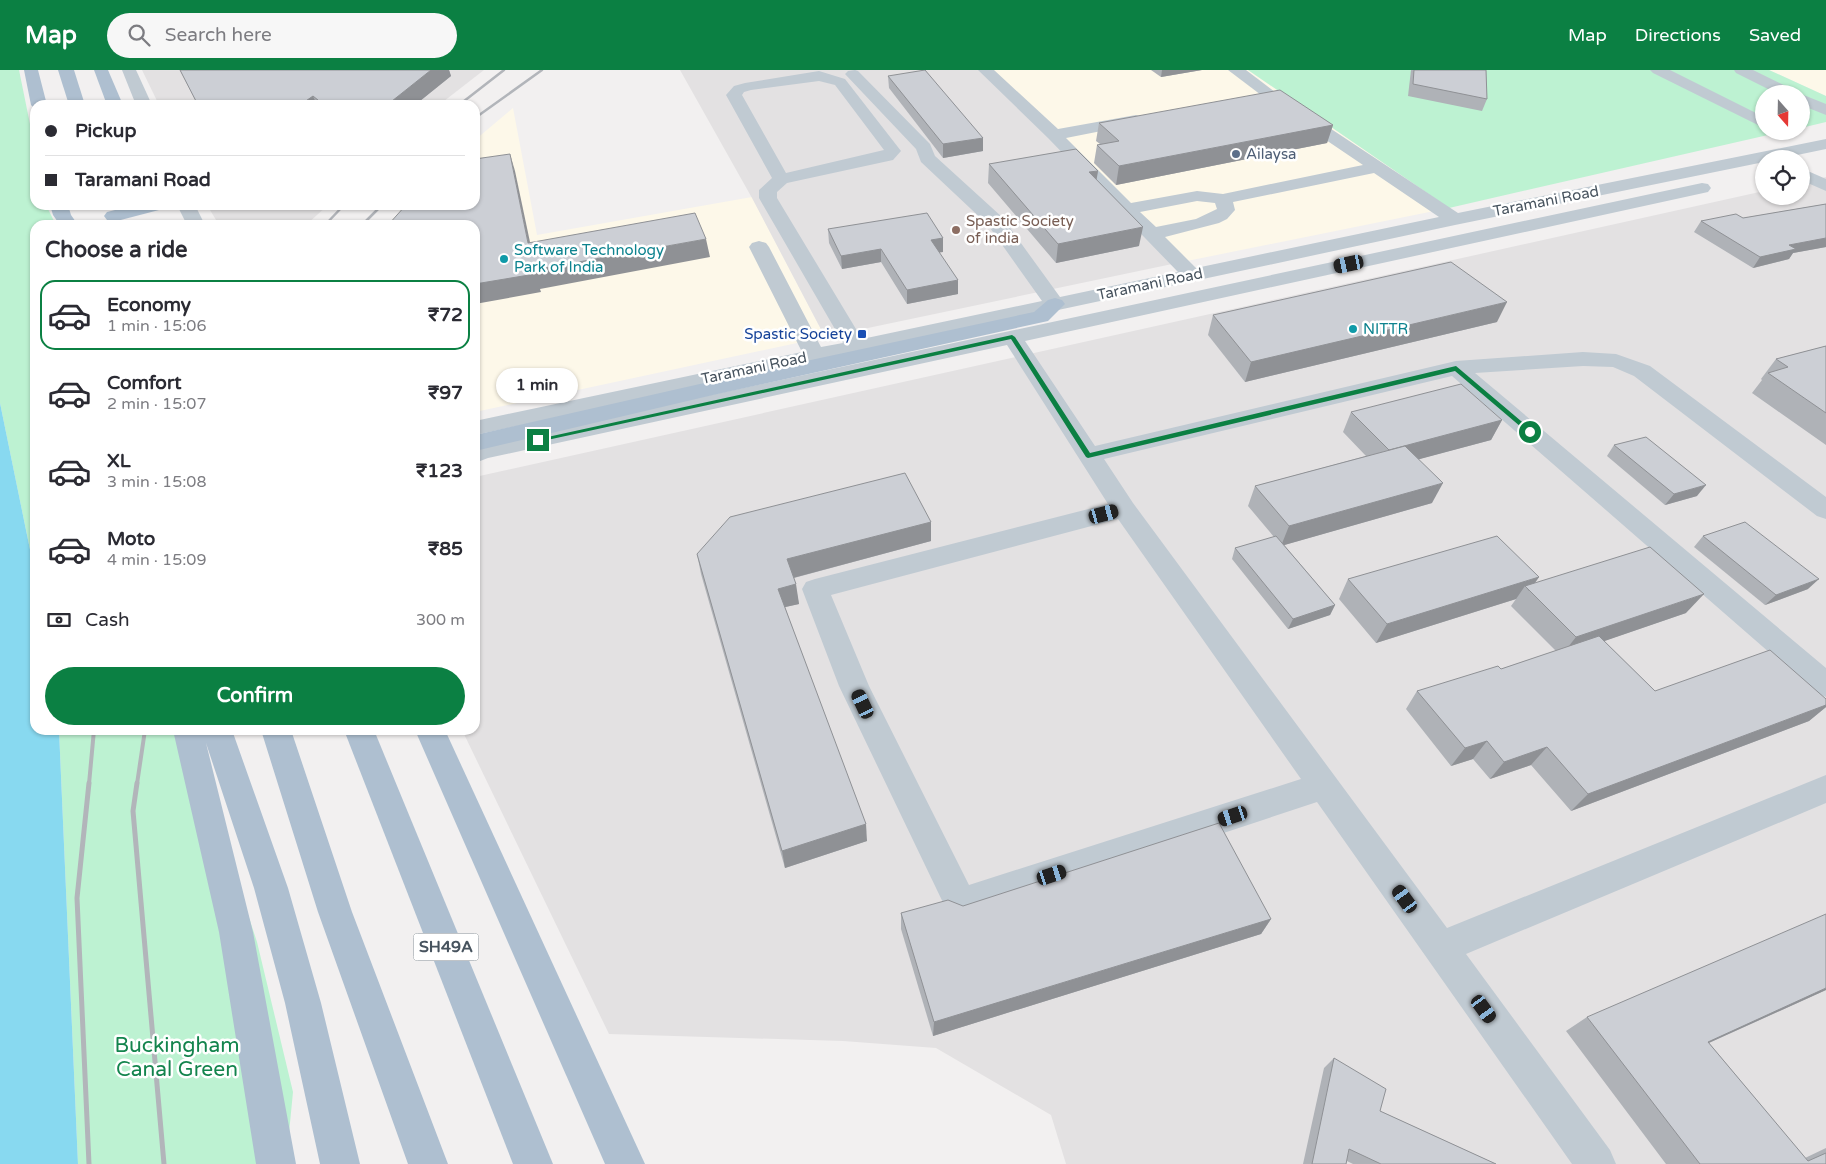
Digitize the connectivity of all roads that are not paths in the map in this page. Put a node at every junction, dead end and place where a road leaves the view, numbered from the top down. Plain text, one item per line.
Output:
1 (31, 70) edge
2 (66, 70) edge
3 (101, 70) edge
4 (129, 70) edge
5 (986, 70) edge
6 (1236, 70) edge
7 (1658, 70) edge
8 (1741, 70) edge
9 (850, 71) edge
10 (1772, 85) edge
11 (1272, 95) junction
12 (1253, 99) edge
13 (38, 100) edge
14 (76, 100) edge
15 (112, 100) edge
16 (142, 100) edge
17 (1810, 103) edge
18 (1826, 110) edge
19 (1149, 118) edge
20 (1755, 118) edge
21 (1054, 135) junction
22 (1794, 140) edge
23 (1815, 155) edge
24 (1755, 165) edge
25 (1755, 166) edge
26 (1378, 167) junction
27 (1810, 178) edge
28 (781, 179) junction
29 (1826, 186) edge
30 (1223, 199) junction
31 (1127, 209) junction
32 (133, 210) edge
33 (113, 215) edge
34 (1455, 219) junction
35 (1151, 234) junction
36 (760, 247) dead end
37 (1192, 275) junction
38 (1055, 304) junction
39 (1012, 337) junction
40 (856, 346) junction
41 (814, 355) junction
42 (1456, 368) junction
43 (480, 427) edge
44 (480, 449) edge
45 (480, 449) edge
46 (1088, 456) junction
47 (1124, 509) junction
48 (1826, 510) edge
49 (1826, 685) edge
50 (189, 735) edge
51 (219, 735) edge
52 (278, 735) edge
53 (361, 735) edge
54 (432, 735) edge
55 (1324, 786) junction
56 (1826, 789) edge
57 (1440, 948) junction
58 (276, 1164) edge
59 (340, 1164) edge
60 (428, 1164) edge
61 (533, 1164) edge
62 (626, 1164) edge
63 (1596, 1164) edge

1 - 13 main road
2 - 14 main road
3 - 15 main road
4 - 16 street
5 - 21 street
6 - 11 street
7 - 20 street
8 - 10 street
9 - 38 street
11 - 12 street
11 - 26 street
17 - 18 street
19 - 21 street
21 - 31 street
22 - 23 street
24 - 34 street, Taramani Road
25 - 39 street, Taramani Road
26 - 30 street
26 - 34 street
27 - 29 street
28 - 28 street
28 - 40 street
30 - 31 street
30 - 35 street
31 - 35 street
32 - 33 main road
34 - 37 street, Taramani Road
35 - 37 street
36 - 41 street
37 - 38 street, Taramani Road
38 - 40 street, Taramani Road
38 - 44 main road
39 - 45 street, Taramani Road
39 - 46 street
40 - 41 street, Taramani Road
41 - 43 street, Taramani Road
42 - 46 street
42 - 48 street
42 - 49 street
46 - 47 street
47 - 55 street
47 - 55 street
50 - 58 main road
51 - 59 main road
52 - 60 main road
53 - 61 main road, SH49A
54 - 62 main road
55 - 57 street
56 - 57 street
57 - 63 street

